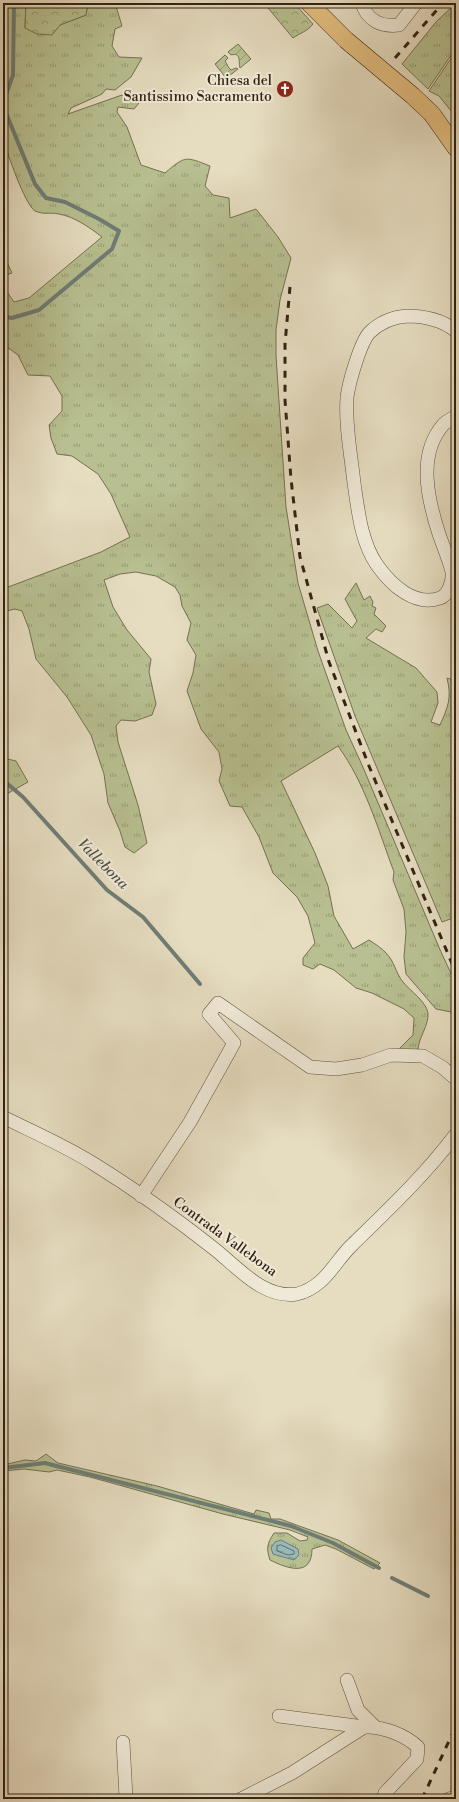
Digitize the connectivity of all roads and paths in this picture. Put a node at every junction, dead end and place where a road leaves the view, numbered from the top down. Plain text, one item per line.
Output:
1 (309, 3) edge
2 (362, 3) edge
3 (416, 3) edge
4 (456, 148) edge
5 (456, 331) edge
6 (456, 416) edge
7 (456, 1079) edge
8 (3, 1117) edge
9 (456, 1134) edge
10 (141, 1196) junction
11 (347, 1680) dead end
12 (279, 1716) dead end
13 (369, 1726) junction
14 (124, 1742) dead end
15 (456, 1797) edge
16 (124, 1799) edge
17 (241, 1799) edge
18 (383, 1799) edge
19 (449, 1799) edge

1 - 4 main road, bridge
2 - 3 street
5 - 6 street
7 - 10 street
8 - 10 street, Contrada Vallebona
9 - 10 street, Contrada Vallebona
11 - 13 street
12 - 13 street
13 - 17 street
13 - 18 street
14 - 16 street
15 - 19 street

